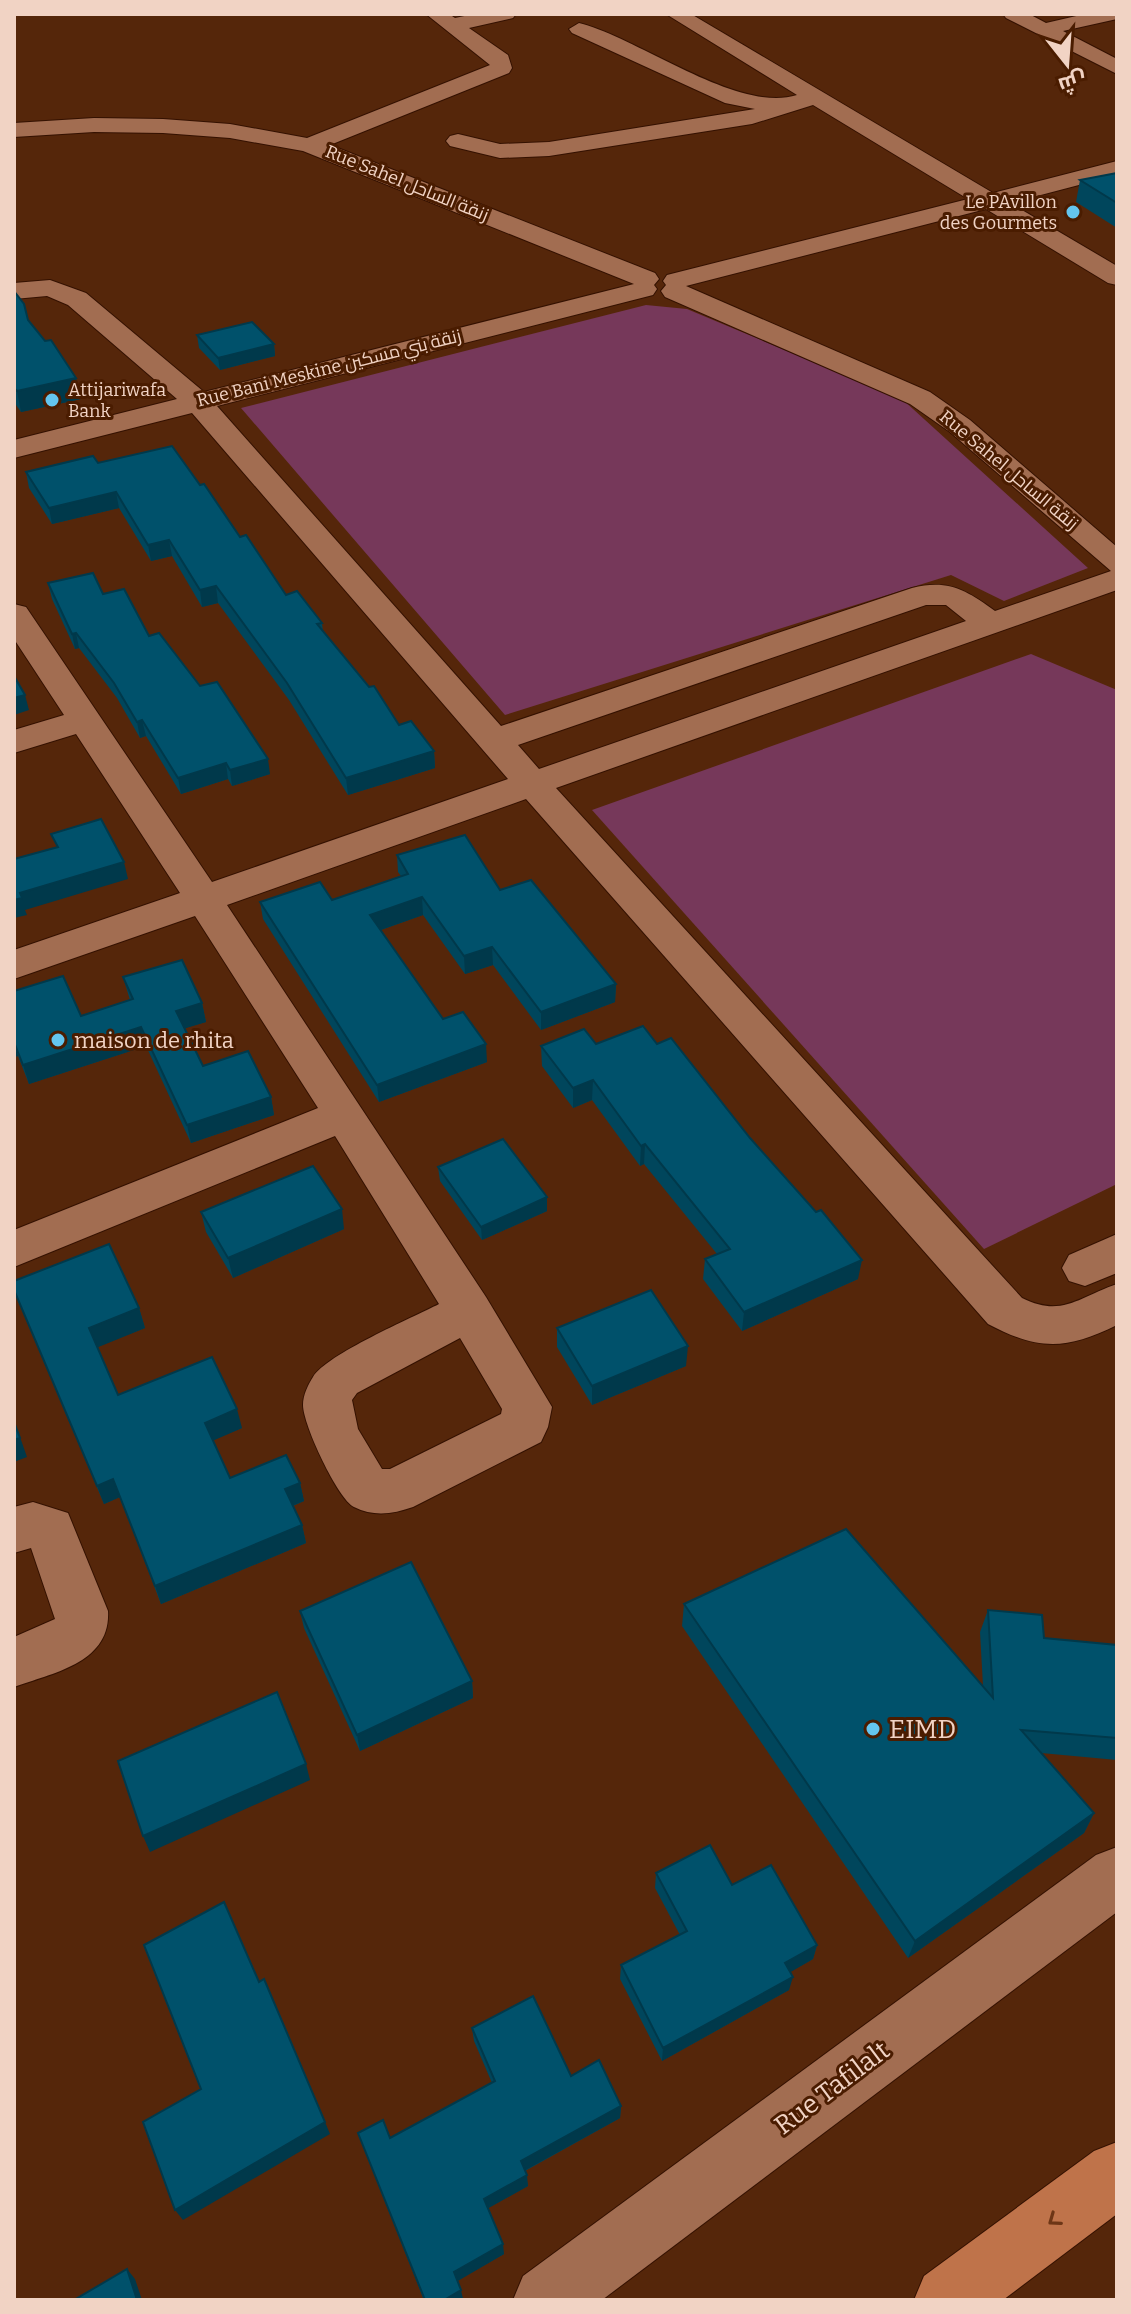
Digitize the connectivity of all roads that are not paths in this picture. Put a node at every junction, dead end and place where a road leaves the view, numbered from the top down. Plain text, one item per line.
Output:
1 (506, 14) edge
2 (676, 14) edge
3 (1013, 14) edge
4 (1114, 14) edge
5 (443, 20) edge
6 (579, 29) dead end
7 (1045, 29) junction
8 (1117, 40) edge
9 (1081, 48) junction
10 (1117, 67) edge
11 (815, 97) junction
12 (783, 107) junction
13 (14, 130) edge
14 (458, 141) dead end
15 (309, 145) junction
16 (1117, 168) edge
17 (986, 199) junction
18 (1117, 277) edge
19 (645, 284) junction
20 (675, 286) junction
21 (14, 291) edge
22 (188, 393) junction
23 (14, 427) edge
24 (14, 449) edge
25 (1117, 563) edge
26 (1117, 579) edge
27 (14, 614) edge
28 (989, 622) junction
29 (84, 720) junction
30 (496, 740) junction
31 (14, 742) edge
32 (533, 784) junction
33 (205, 898) junction
34 (14, 965) edge
35 (344, 1115) junction
36 (14, 1249) edge
37 (1117, 1303) edge
38 (469, 1310) junction
39 (14, 1530) edge
40 (14, 1662) edge
41 (1117, 1876) edge
42 (1117, 2174) edge
43 (547, 2300) edge
44 (948, 2300) edge

1 - 5 street
2 - 11 street
3 - 7 street
4 - 7 street
5 - 15 street
6 - 12 street
7 - 9 street
8 - 9 street
9 - 10 street
11 - 12 street
11 - 17 street
12 - 14 street
13 - 15 street, Rue Sahel زنقة الساحل
15 - 19 street, Rue Sahel زنقة الساحل
16 - 17 street
17 - 18 street
17 - 20 street
19 - 20 street
19 - 22 street, Rue Bani Meskine زنقة بني مسكين
20 - 25 street, Rue Sahel زنقة الساحل
21 - 22 street
22 - 23 street
22 - 24 street, Rue Bani Meskine زنقة بني مسكين
22 - 30 street
26 - 28 street
27 - 29 street
28 - 30 street
28 - 32 street
29 - 31 street
29 - 33 street
30 - 32 street
32 - 33 street
32 - 37 street
33 - 34 street
33 - 35 street
35 - 36 street
35 - 38 street
38 - 38 street
39 - 40 street
41 - 43 street, Rue Tafilalt
42 -> 44 highway

